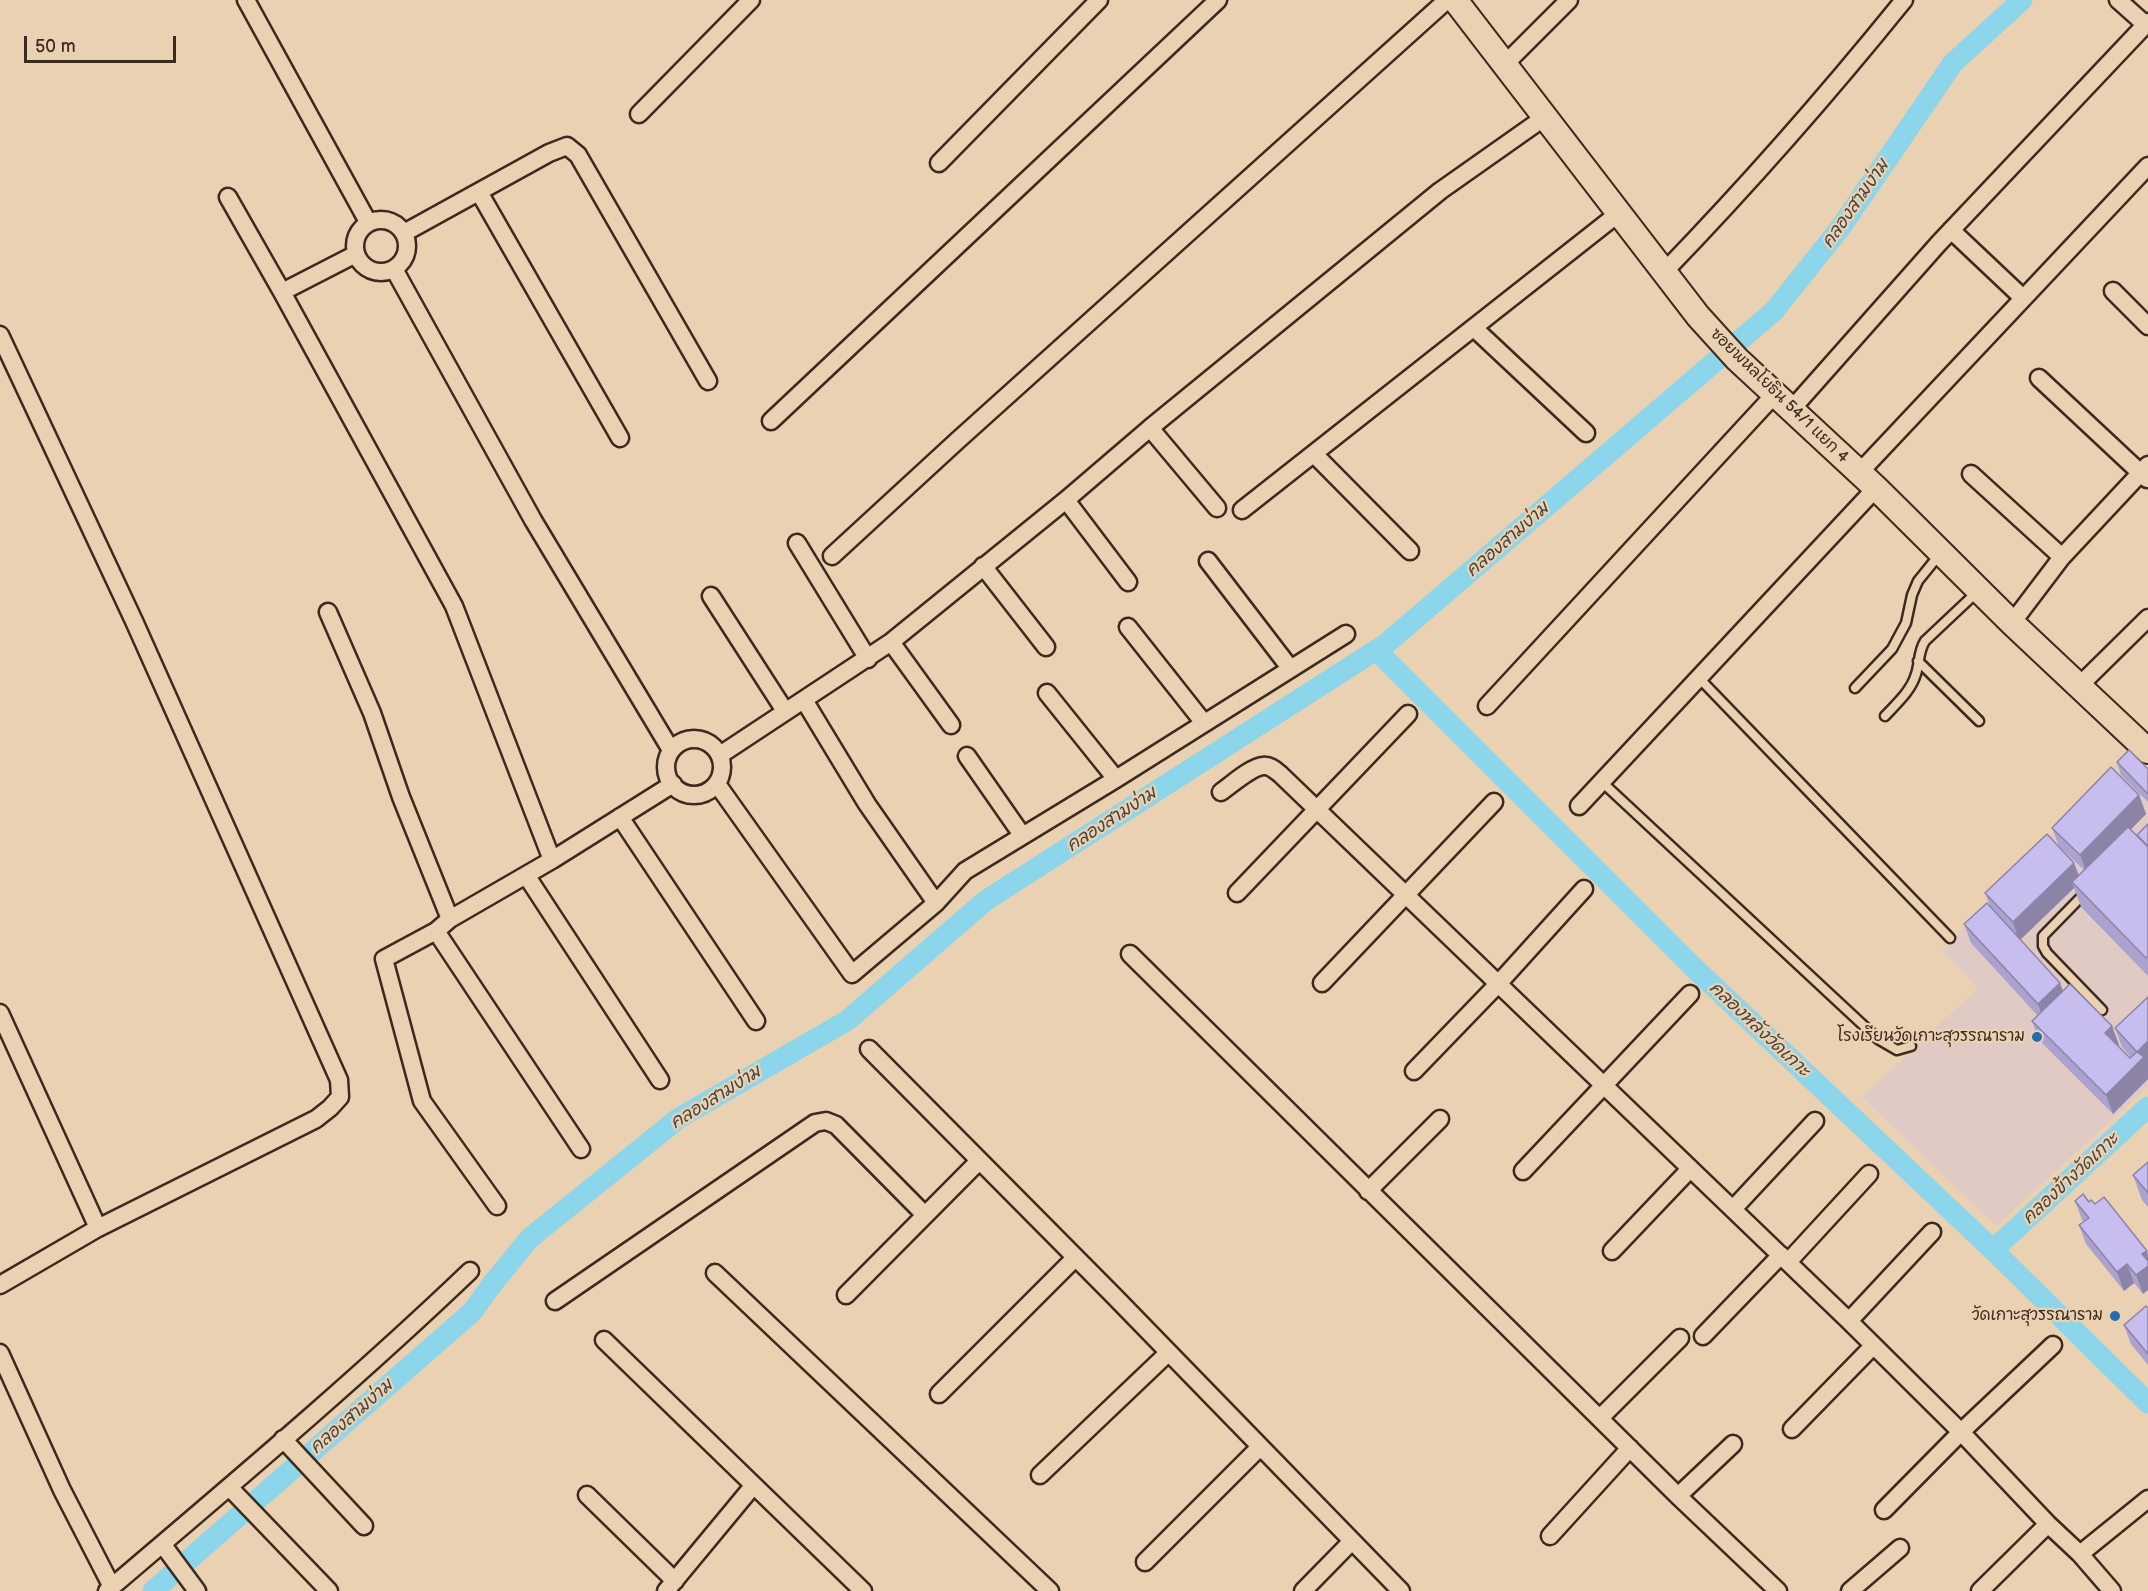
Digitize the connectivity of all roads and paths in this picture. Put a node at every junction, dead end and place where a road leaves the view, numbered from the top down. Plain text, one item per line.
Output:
1 (246, 0) edge
2 (751, 0) edge
3 (1098, 0) edge
4 (1218, 0) edge
5 (1447, 0) edge
6 (1455, 0) edge
7 (1569, 0) edge
8 (1904, 0) edge
9 (2118, 0) edge
10 (2147, 23) edge
11 (1504, 65) junction
12 (639, 114) dead end
13 (1545, 117) junction
14 (939, 163) dead end
15 (2148, 166) edge
16 (479, 192) junction
17 (228, 197) dead end
18 (1619, 213) junction
19 (368, 222) junction
20 (1951, 230) junction
21 (404, 233) junction
22 (356, 254) junction
23 (393, 269) junction
24 (1665, 271) junction
25 (2113, 291) dead end
26 (282, 292) junction
27 (2023, 298) junction
28 (2148, 326) edge
29 (1474, 328) junction
30 (0, 335) edge
31 (2039, 378) dead end
32 (708, 381) dead end
33 (1783, 402) junction
34 (771, 421) dead end
35 (1150, 428) junction
36 (1586, 433) dead end
37 (620, 438) dead end
38 (1315, 454) junction
39 (2146, 472) edge
40 (1971, 474) dead end
41 (1867, 481) junction
42 (1066, 500) junction
43 (1217, 508) dead end
44 (1242, 510) dead end
45 (797, 543) dead end
46 (1410, 551) dead end
47 (1941, 552) junction
48 (832, 556) dead end
49 (2062, 557) junction
50 (1208, 561) dead end
51 (983, 566) junction
52 (1128, 582) dead end
53 (1979, 589) junction
54 (711, 596) dead end
55 (328, 612) dead end
56 (2148, 618) edge
57 (2012, 623) junction
58 (1128, 627) dead end
59 (1346, 634) dead end
60 (891, 642) junction
61 (1046, 648) dead end
62 (868, 659) junction
63 (1918, 661) junction
64 (1290, 668) junction
65 (1699, 678) junction
66 (2079, 686) junction
67 (1855, 688) dead end
68 (1047, 693) dead end
69 (804, 700) junction
70 (1487, 706) dead end
71 (785, 711) junction
72 (1408, 714) dead end
73 (1884, 716) dead end
74 (1979, 721) dead end
75 (1204, 723) junction
76 (951, 725) dead end
77 (672, 750) junction
78 (2148, 751) edge
79 (720, 755) junction
80 (967, 756) dead end
81 (1116, 779) junction
82 (1602, 782) junction
83 (673, 784) junction
84 (717, 784) junction
85 (1221, 792) dead end
86 (1494, 802) dead end
87 (1579, 806) dead end
88 (1316, 810) junction
89 (620, 817) junction
90 (1022, 835) junction
91 (552, 860) junction
92 (526, 875) junction
93 (2093, 886) edge
94 (1584, 889) dead end
95 (1238, 893) dead end
96 (1406, 897) junction
97 (936, 903) junction
98 (450, 919) junction
99 (436, 931) junction
100 (1950, 938) dead end
101 (1130, 954) dead end
102 (1322, 983) dead end
103 (1498, 984) junction
104 (1690, 994) dead end
105 (2103, 1010) dead end
106 (0, 1013) edge
107 (756, 1021) dead end
108 (1911, 1046) dead end
109 (868, 1049) dead end
110 (1414, 1071) dead end
111 (660, 1080) dead end
112 (1604, 1085) junction
113 (1440, 1119) dead end
114 (1815, 1121) dead end
115 (581, 1149) dead end
116 (979, 1161) junction
117 (1690, 1169) junction
118 (1523, 1171) dead end
119 (1869, 1174) dead end
120 (1368, 1191) junction
121 (497, 1206) dead end
122 (1733, 1209) junction
123 (924, 1214) junction
124 (98, 1228) junction
125 (1932, 1232) dead end
126 (1612, 1251) dead end
127 (1075, 1258) junction
128 (1784, 1258) junction
129 (470, 1271) dead end
130 (715, 1273) dead end
131 (0, 1285) edge
132 (846, 1295) dead end
133 (555, 1301) dead end
134 (1848, 1321) junction
135 (1703, 1336) dead end
136 (1680, 1338) dead end
137 (603, 1340) dead end
138 (2053, 1345) dead end
139 (1873, 1346) junction
140 (0, 1353) edge
141 (1168, 1353) junction
142 (939, 1395) dead end
143 (1600, 1418) junction
144 (1792, 1429) dead end
145 (1961, 1432) junction
146 (285, 1442) junction
147 (1733, 1444) dead end
148 (1260, 1447) junction
149 (1630, 1448) junction
150 (1040, 1475) dead end
151 (753, 1486) junction
152 (232, 1490) junction
153 (587, 1495) dead end
154 (1678, 1496) junction
155 (2148, 1499) edge
156 (1884, 1510) dead end
157 (2048, 1524) junction
158 (364, 1526) dead end
159 (1550, 1536) dead end
160 (1352, 1541) junction
161 (1900, 1548) dead end
162 (166, 1550) junction
163 (2080, 1554) junction
164 (1145, 1562) dead end
165 (671, 1586) edge
166 (194, 1587) edge
167 (110, 1589) edge
168 (329, 1591) edge
169 (863, 1591) edge
170 (1050, 1591) edge
171 (1303, 1591) edge
172 (1401, 1591) edge
173 (1778, 1591) edge
174 (1850, 1591) edge
175 (1980, 1591) edge
176 (2112, 1591) edge

1 - 19 street
2 - 12 street
3 - 14 street
4 - 34 street
5 - 48 street
6 - 11 street, ซอยพหลโยธิน 54/1 แยก 4
7 - 11 street
8 - 24 street
9 - 10 street
10 - 20 street
11 - 13 street, ซอยพหลโยธิน 54/1 แยก 4
13 - 18 street, ซอยพหลโยธิน 54/1 แยก 4
13 - 35 street
15 - 27 street
16 - 21 street
16 - 32 street
16 - 37 street
17 - 26 street
18 - 24 street, ซอยพหลโยธิน 54/1 แยก 4
18 - 29 street
19 - 21 street
19 - 22 street
20 - 27 street
20 - 33 street
21 - 23 street
22 - 23 street
22 - 26 street
23 - 77 street
24 - 33 street, ซอยพหลโยธิน 54/1 แยก 4
25 - 28 street
26 - 91 street
27 - 41 street
29 - 36 street
29 - 38 street
30 - 124 street
31 - 39 street
33 - 41 street, ซอยพหลโยธิน 54/1 แยก 4
33 - 70 street
35 - 42 street
35 - 43 street
38 - 44 street
38 - 46 street
39 - 49 street
40 - 49 street
41 - 47 street, ซอยพหลโยธิน 54/1 แยก 4
41 - 65 street
42 - 51 street
42 - 52 street
45 - 62 street
47 - 53 street, ซอยพหลโยธิน 54/1 แยก 4
47 - 67 lane
49 - 57 street
50 - 64 street
51 - 60 street
51 - 61 street
53 - 57 street, ซอยพหลโยธิน 54/1 แยก 4
53 - 63 lane
54 - 71 street
55 - 98 street
56 - 66 street
57 - 66 street, ซอยพหลโยธิน 54/1 แยก 4
58 - 75 street
59 - 64 street
60 - 62 street
60 - 76 street
62 - 69 street
63 - 73 lane
63 - 74 lane
64 - 75 street
65 - 82 street
65 - 100 lane
66 - 78 street, ซอยพหลโยธิน 54/1 แยก 4
68 - 81 street
69 - 71 street
69 - 97 street
71 - 79 street
72 - 88 street
75 - 81 street
77 - 79 street
77 - 83 street
79 - 84 street
80 - 90 street
81 - 90 street
82 - 87 street
82 - 108 lane
83 - 84 street
83 - 89 street
84 - 97 street
85 - 88 street
86 - 96 street
88 - 95 street
88 - 96 street
89 - 91 street
89 - 107 street
90 - 97 street
91 - 92 street
92 - 98 street
92 - 111 street
93 - 105 lane
94 - 103 street
96 - 102 street
96 - 103 street
98 - 99 street
99 - 115 street
99 - 121 street
101 - 120 street
103 - 110 street
103 - 112 street
104 - 112 street
106 - 124 street
109 - 116 street
112 - 117 street
112 - 118 street
113 - 120 street
114 - 122 street
116 - 123 street
116 - 127 street
117 - 122 street
117 - 126 street
119 - 128 street
120 - 143 street
122 - 128 street
123 - 132 street
123 - 133 street
124 - 131 street
125 - 134 street
127 - 141 street
127 - 142 street
128 - 134 street
128 - 135 street
129 - 146 street
130 - 170 street
134 - 139 street
136 - 143 street
137 - 151 street
138 - 145 street
139 - 144 street
139 - 145 street
140 - 167 street
141 - 148 street
141 - 150 street
143 - 149 street
145 - 156 street
145 - 157 street
146 - 152 street
146 - 158 street
147 - 154 street
148 - 160 street
148 - 164 street
149 - 154 street
149 - 159 street
151 - 165 street
151 - 169 street
152 - 162 street
152 - 168 street
153 - 165 street
154 - 173 street
155 - 163 street
157 - 163 street
157 - 175 street
160 - 171 street
160 - 172 street
161 - 174 street
162 - 166 street
162 - 167 street
163 - 176 street

